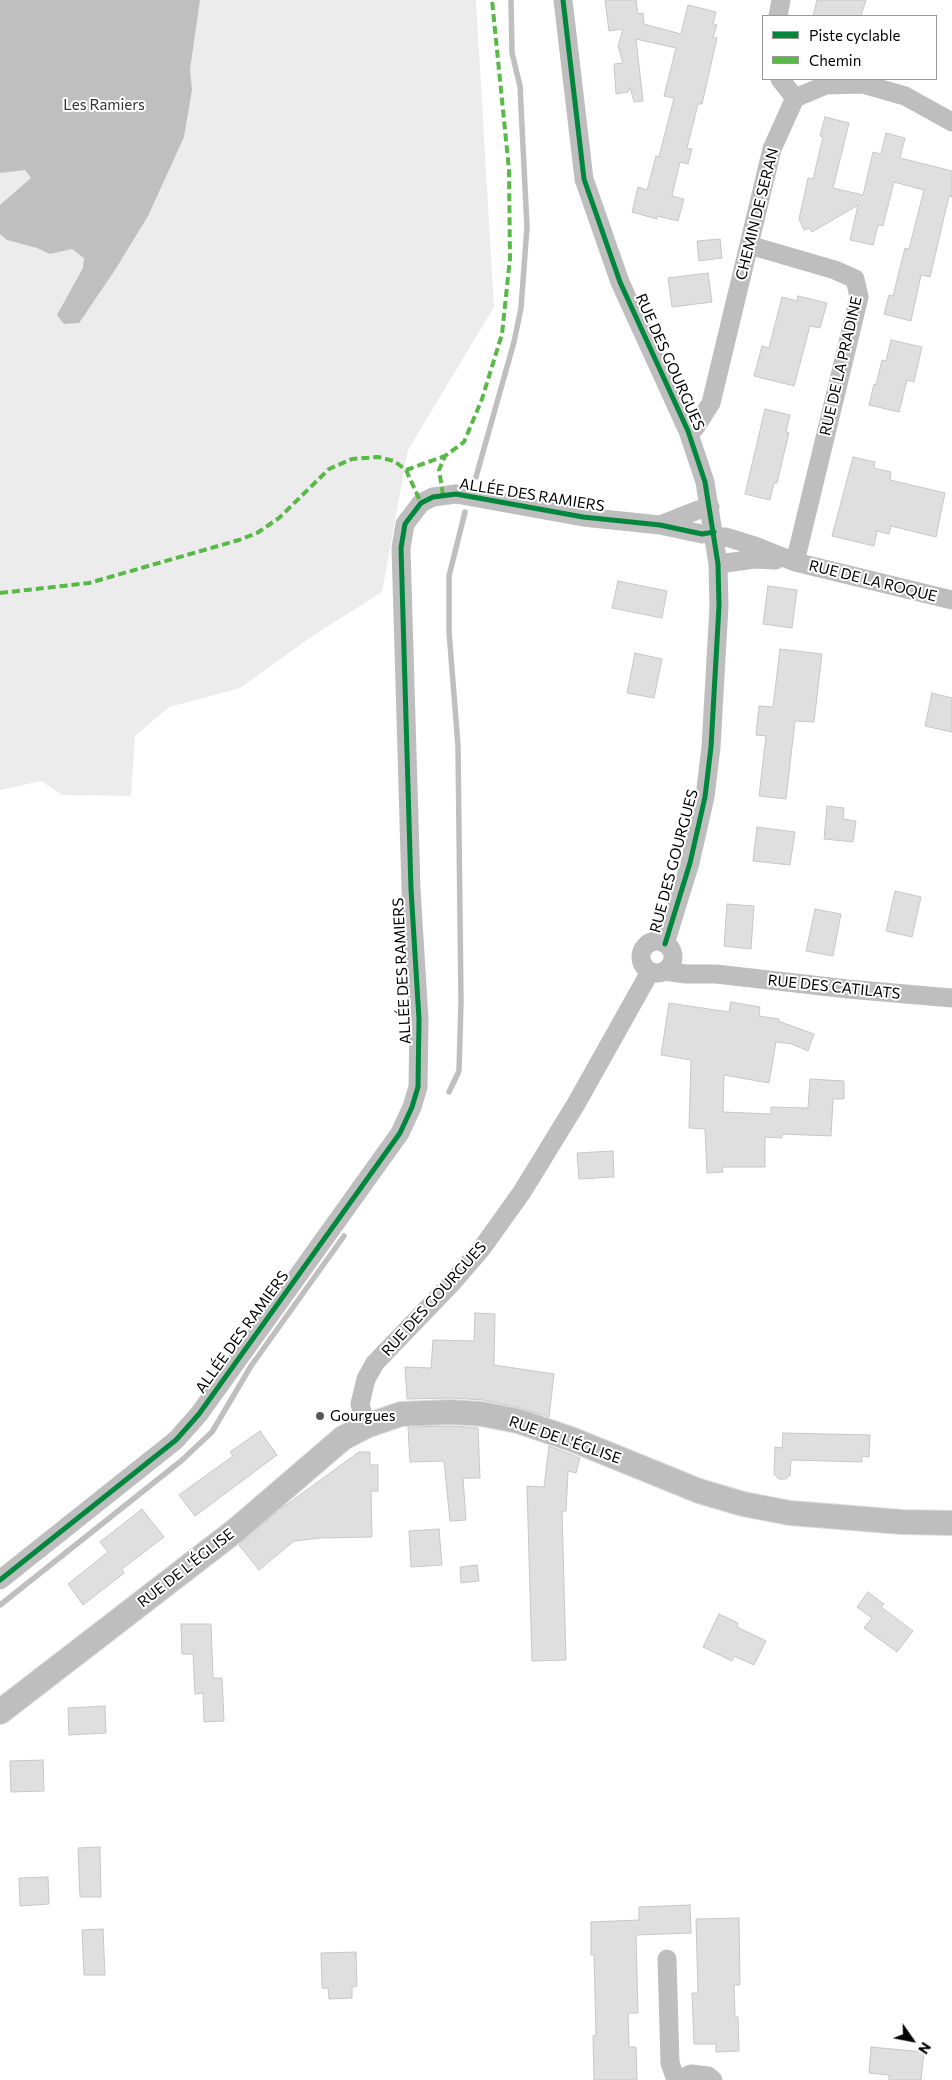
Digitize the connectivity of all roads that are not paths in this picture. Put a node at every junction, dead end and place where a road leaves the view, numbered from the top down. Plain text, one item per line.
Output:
1 (563, 0) edge
2 (782, 0) edge
3 (778, 15) edge
4 (781, 80) edge
5 (795, 98) junction
6 (952, 122) edge
7 (750, 245) junction
8 (688, 431) junction
9 (710, 507) junction
10 (660, 525) junction
11 (714, 535) junction
12 (795, 562) junction
13 (718, 564) junction
14 (952, 600) edge
15 (663, 960) junction
16 (952, 998) edge
17 (366, 1426) junction
18 (952, 1523) edge
19 (0, 1580) edge
20 (0, 1712) edge
21 (667, 1959) dead end
22 (677, 2080) edge
23 (713, 2080) edge

1 - 8 street, RUE DES GOURGUES
2 - 3 street
4 - 5 street
5 - 6 street
5 - 7 street, CHEMIN DE SERAN
7 - 8 street, CHEMIN DE SERAN
7 - 12 street, RUE DE LA PRADINE
8 - 9 street, RUE DES GOURGUES
9 - 10 street, ALLÉE DES RAMIERS
9 - 11 street, RUE DES GOURGUES
10 - 11 street, ALLÉE DES RAMIERS
10 - 19 street, ALLÉE DES RAMIERS
11 - 12 street, RUE DE LA ROQUE
11 - 13 street, RUE DES GOURGUES
12 - 13 street, RUE DE LA ROQUE
12 - 14 street, RUE DE LA ROQUE
13 - 15 street, RUE DES GOURGUES
15 - 16 street, RUE DES CATILATS
15 - 17 street, RUE DES GOURGUES
17 - 18 main road, RUE DE L'ÉGLISE
17 - 20 main road, RUE DE L'ÉGLISE
21 - 22 street
22 - 23 street

